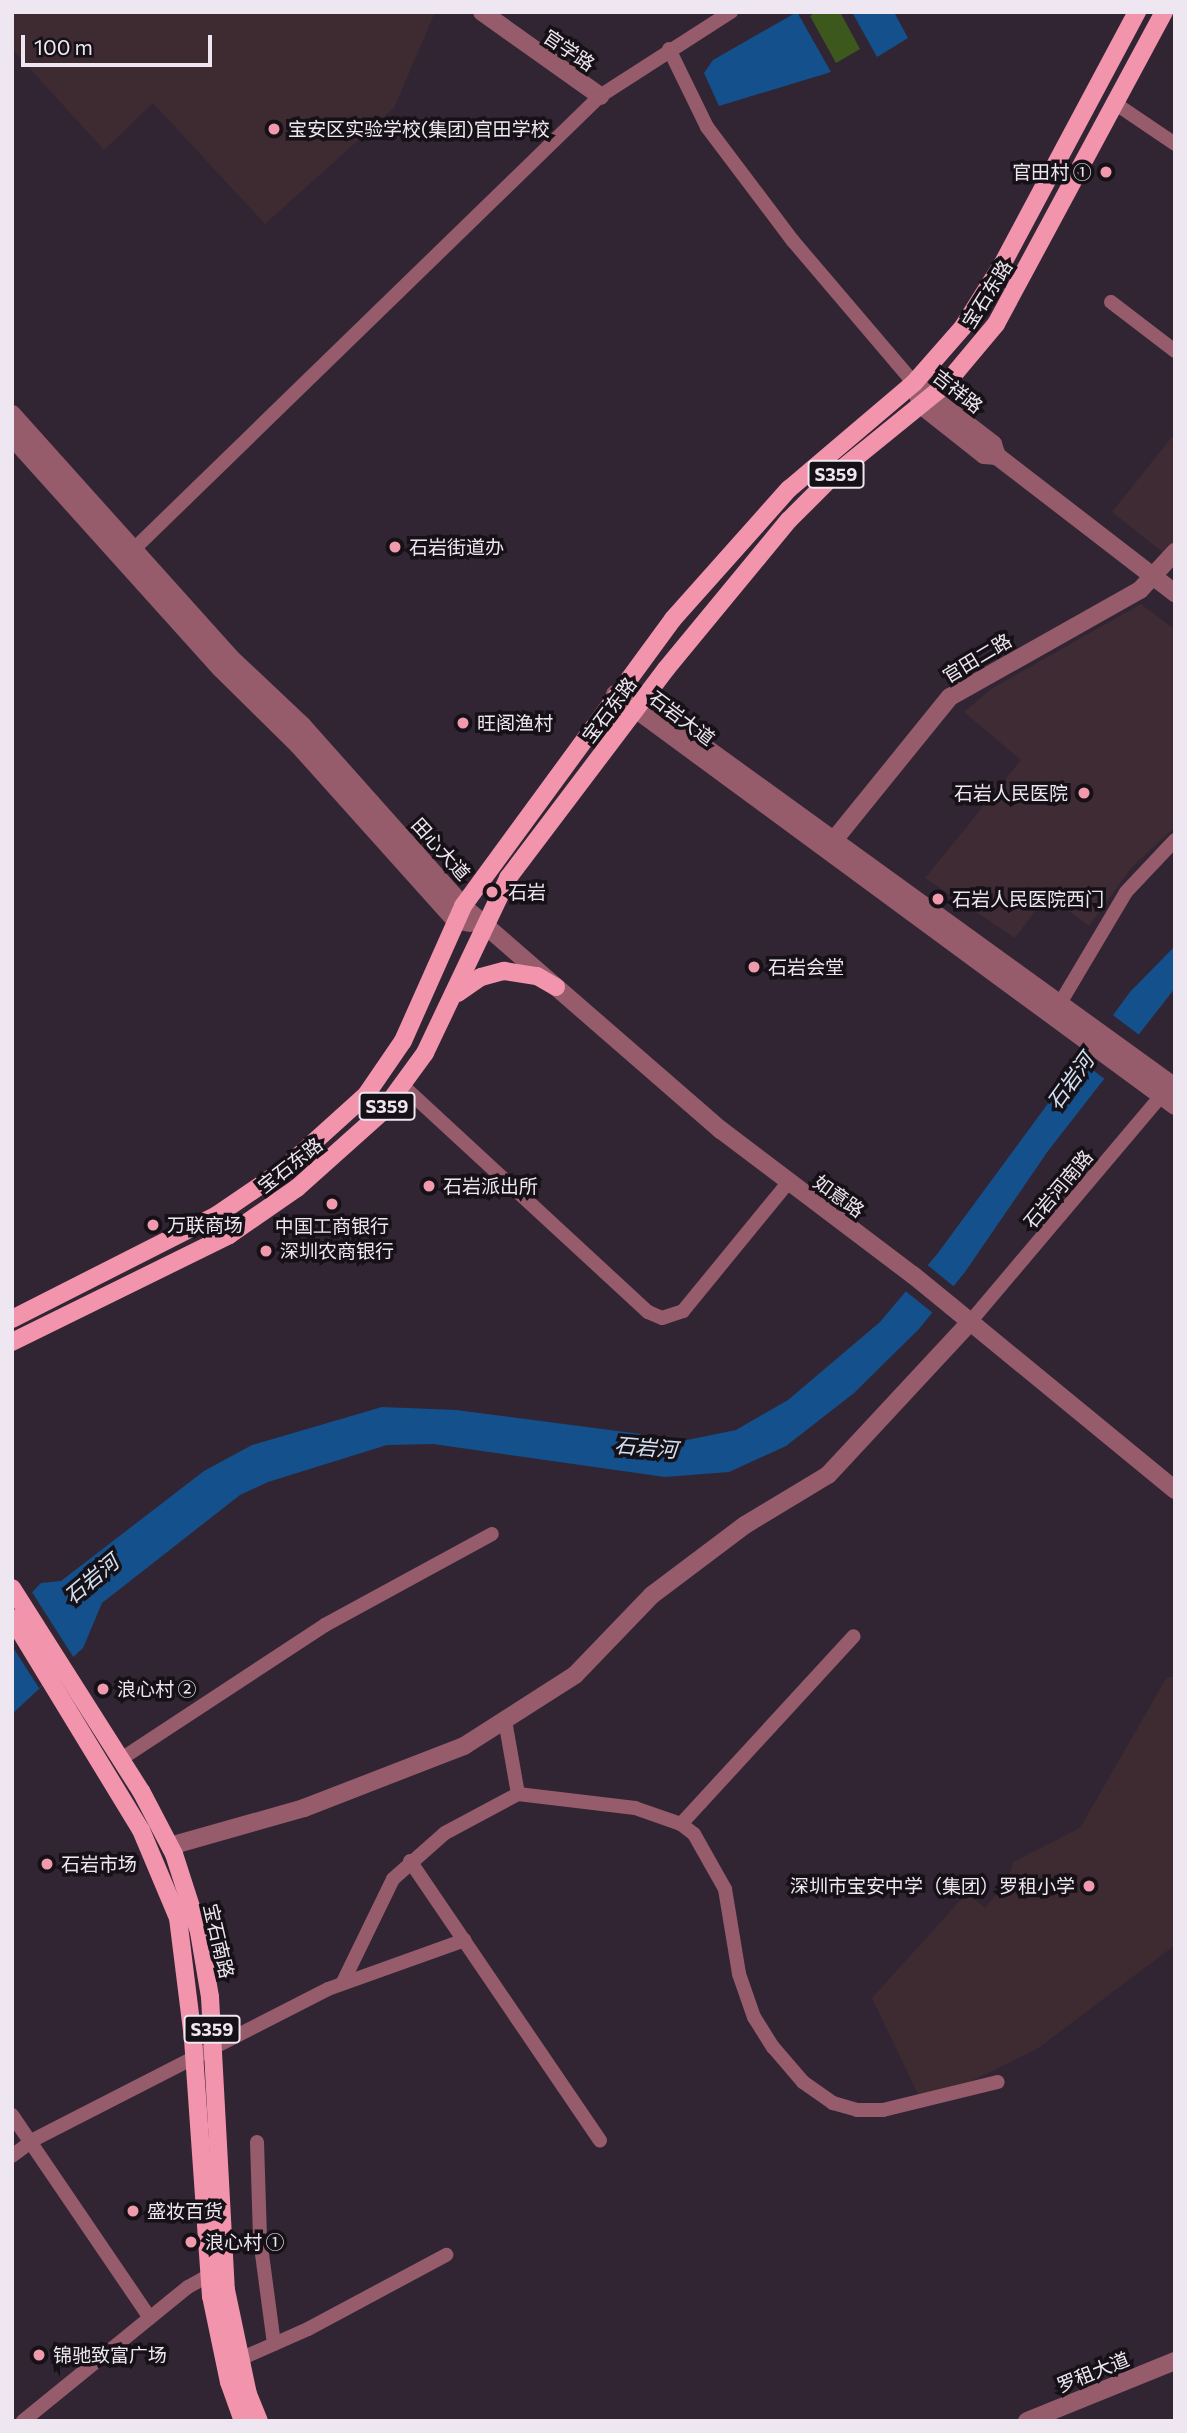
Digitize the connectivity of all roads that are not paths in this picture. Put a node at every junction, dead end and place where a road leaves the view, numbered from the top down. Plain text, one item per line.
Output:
1 (482, 12) edge
2 (731, 12) edge
3 (1137, 12) edge
4 (1164, 12) edge
5 (669, 49) junction
6 (600, 96) junction
7 (1116, 104) junction
8 (1175, 144) edge
9 (1111, 302) dead end
10 (1175, 351) edge
11 (914, 383) junction
12 (927, 401) junction
13 (12, 414) edge
14 (12, 437) edge
15 (134, 550) junction
16 (1175, 552) edge
17 (1155, 578) junction
18 (1175, 593) edge
19 (615, 694) junction
20 (639, 705) junction
21 (834, 840) junction
22 (1175, 841) edge
23 (459, 913) junction
24 (487, 928) junction
25 (556, 987) junction
26 (453, 998) junction
27 (1056, 1010) junction
28 (403, 1086) junction
29 (1171, 1091) edge
30 (787, 1184) junction
31 (12, 1319) edge
32 (970, 1322) junction
33 (12, 1342) edge
34 (1175, 1490) edge
35 (492, 1534) dead end
36 (12, 1588) edge
37 (12, 1618) edge
38 (853, 1636) dead end
39 (57, 1672) junction
40 (505, 1720) junction
41 (121, 1759) junction
42 (518, 1794) junction
43 (681, 1824) junction
44 (170, 1846) junction
45 (411, 1861) junction
46 (465, 1940) junction
47 (344, 1983) junction
48 (213, 2049) junction
49 (194, 2058) junction
50 (998, 2082) dead end
51 (12, 2115) edge
52 (33, 2140) junction
53 (600, 2141) dead end
54 (257, 2142) dead end
55 (12, 2156) edge
56 (446, 2255) dead end
57 (208, 2277) junction
58 (150, 2318) junction
59 (274, 2344) junction
60 (240, 2359) junction
61 (1175, 2361) edge
62 (23, 2421) edge
63 (243, 2421) edge
64 (259, 2421) edge
65 (1027, 2421) edge

1 - 6 street, 官学路
2 - 5 street
3 - 11 main road, 宝石东路 / S359
4 - 7 main road, 宝石东路 / S359
5 - 6 street
5 - 11 street
6 - 15 street
7 - 8 street
7 - 12 main road, 宝石东路 / S359
9 - 10 street
11 - 12 street, 吉祥路
11 - 19 main road, 宝石东路 / S359
12 - 17 street, 吉祥路
12 - 20 main road, 宝石东路 / S359
13 - 15 street, 田心大道
14 - 23 street, 田心大道
15 - 23 street, 田心大道
16 - 17 street, 官田二路
17 - 18 street, 吉祥路
17 - 21 street, 官田二路
19 - 20 street, 石岩大道
19 - 23 main road, 宝石东路 / S359
20 - 21 street, 石岩大道
20 - 24 main road, 宝石东路 / S359
20 - 27 street, 石岩大道
21 - 27 street, 石岩大道
22 - 27 street
23 - 24 street, 田心大道
23 - 31 main road, 宝石东路 / S359
24 - 25 street, 如意路
24 - 26 main road, 宝石东路 / S359
25 - 26 main road
25 - 30 street, 如意路
26 - 28 main road, 宝石东路 / S359
27 - 29 street, 石岩大道
28 - 30 street
28 - 33 main road, 宝石东路 / S359
29 - 32 street, 石岩河南路
30 - 32 street, 如意路, bridge
32 - 34 street, 如意路
32 - 40 street
35 - 41 street
36 - 39 main road, S359
37 - 39 main road, S359
38 - 43 street
39 - 41 main road, 宝石南路 / S359
39 - 49 main road, 宝石南路 / S359
40 - 42 street
40 - 44 street
41 - 44 main road, 宝石南路 / S359
42 - 43 street
42 - 45 street
43 - 50 street
44 - 48 main road, 宝石南路 / S359
45 - 46 street
45 - 47 street
46 - 47 street
46 - 53 street
47 - 48 street
48 - 49 street
48 - 60 main road, 宝石南路 / S359
49 - 52 street
49 - 57 main road, 宝石南路 / S359
51 - 52 street
52 - 55 street
52 - 58 street
54 - 59 street
56 - 59 street
57 - 58 street
57 - 63 main road, 宝石南路 / S359
58 - 62 street
59 - 60 street
60 - 64 main road, 宝石南路 / S359
61 - 65 street, 罗租大道

